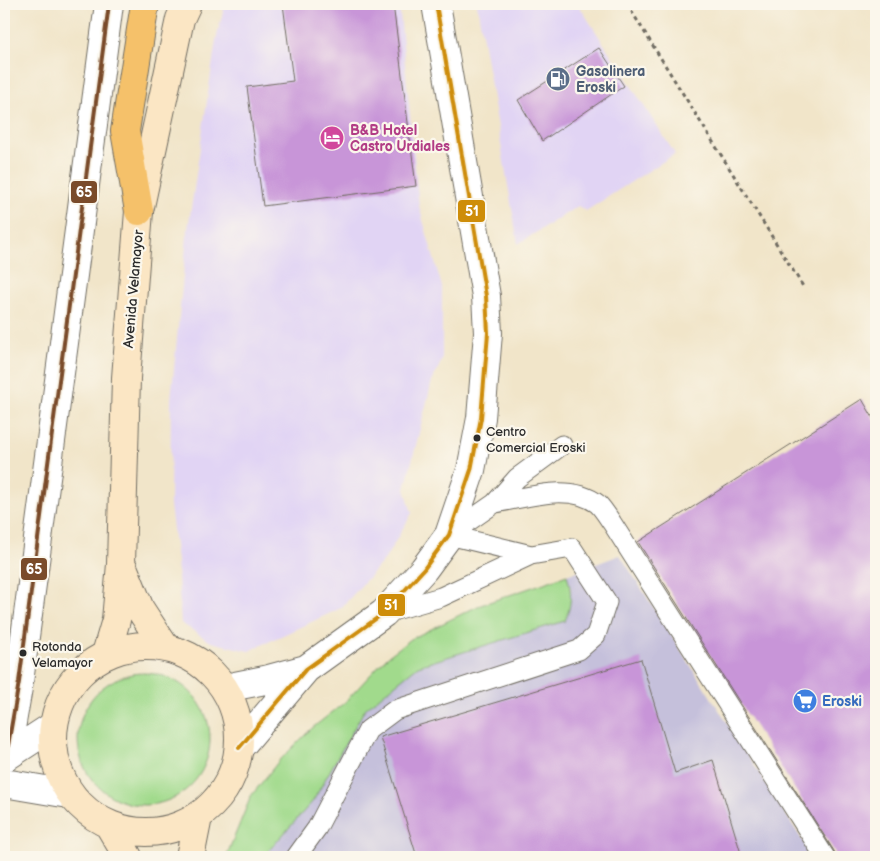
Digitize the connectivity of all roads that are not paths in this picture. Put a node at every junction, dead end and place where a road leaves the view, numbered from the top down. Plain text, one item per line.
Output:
1 (109, 4) edge
2 (145, 4) edge
3 (436, 4) edge
4 (181, 9) edge
5 (139, 211) junction
6 (562, 445) dead end
7 (495, 503) junction
8 (450, 535) junction
9 (531, 555) junction
10 (121, 564) junction
11 (384, 613) junction
12 (165, 647) junction
13 (106, 654) junction
14 (306, 669) junction
15 (225, 688) junction
16 (53, 726) junction
17 (239, 748) junction
18 (5, 766) edge
19 (69, 794) junction
20 (198, 816) junction
21 (108, 825) junction
22 (128, 857) edge
23 (190, 857) edge
24 (296, 857) edge
25 (825, 857) edge

1 - 18 street
2 - 5 highway
3 - 8 street
4 - 5 street, Avenida Velamayor
5 - 10 street, Avenida Velamayor
6 - 7 lane
7 - 8 lane
7 - 25 lane
8 - 9 lane
8 - 11 street
9 - 11 lane
9 - 24 lane
10 - 12 street, Avenida Velamayor
10 - 13 street, Avenida Velamayor
11 - 14 street
12 - 13 street
12 - 15 street
13 - 16 street
14 - 15 street
14 - 17 street
15 - 17 street
16 - 18 street
16 - 19 street
17 - 20 street
18 - 19 street
19 - 21 street
20 - 21 street
20 - 23 street
21 - 22 street

